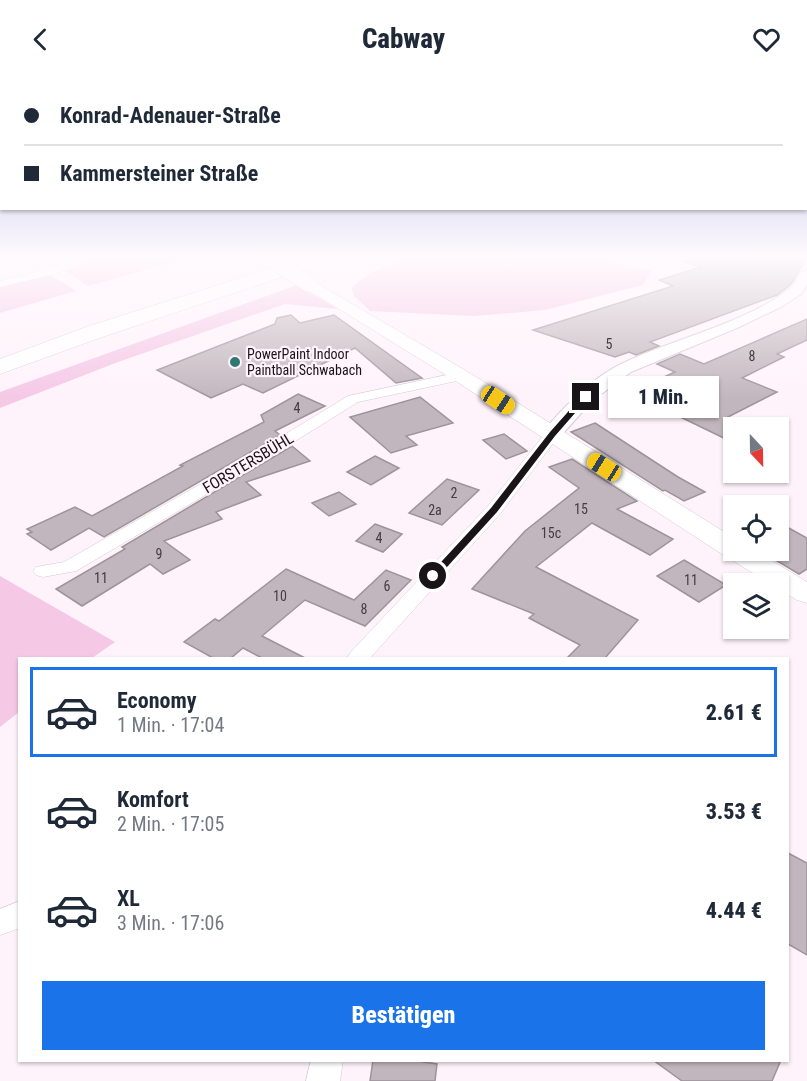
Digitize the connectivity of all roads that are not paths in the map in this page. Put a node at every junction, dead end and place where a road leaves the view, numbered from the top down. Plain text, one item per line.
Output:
1 (131, 306) edge
2 (174, 306) edge
3 (346, 306) edge
4 (772, 306) edge
5 (0, 348) edge
6 (0, 367) edge
7 (461, 376) junction
8 (552, 434) junction
9 (723, 543) edge
10 (752, 561) edge
11 (43, 571) dead end
12 (807, 594) edge
13 (359, 657) edge
14 (18, 915) edge
15 (0, 922) edge
16 (327, 1062) edge
17 (323, 1081) edge

1 - 5 highway
2 - 6 highway
3 - 7 main road, bridge
4 - 8 street
7 - 8 main road
7 - 11 street, FORSTERSBÜHL
8 - 9 main road
8 - 13 street
10 - 12 main road
14 - 15 street
16 - 17 street

